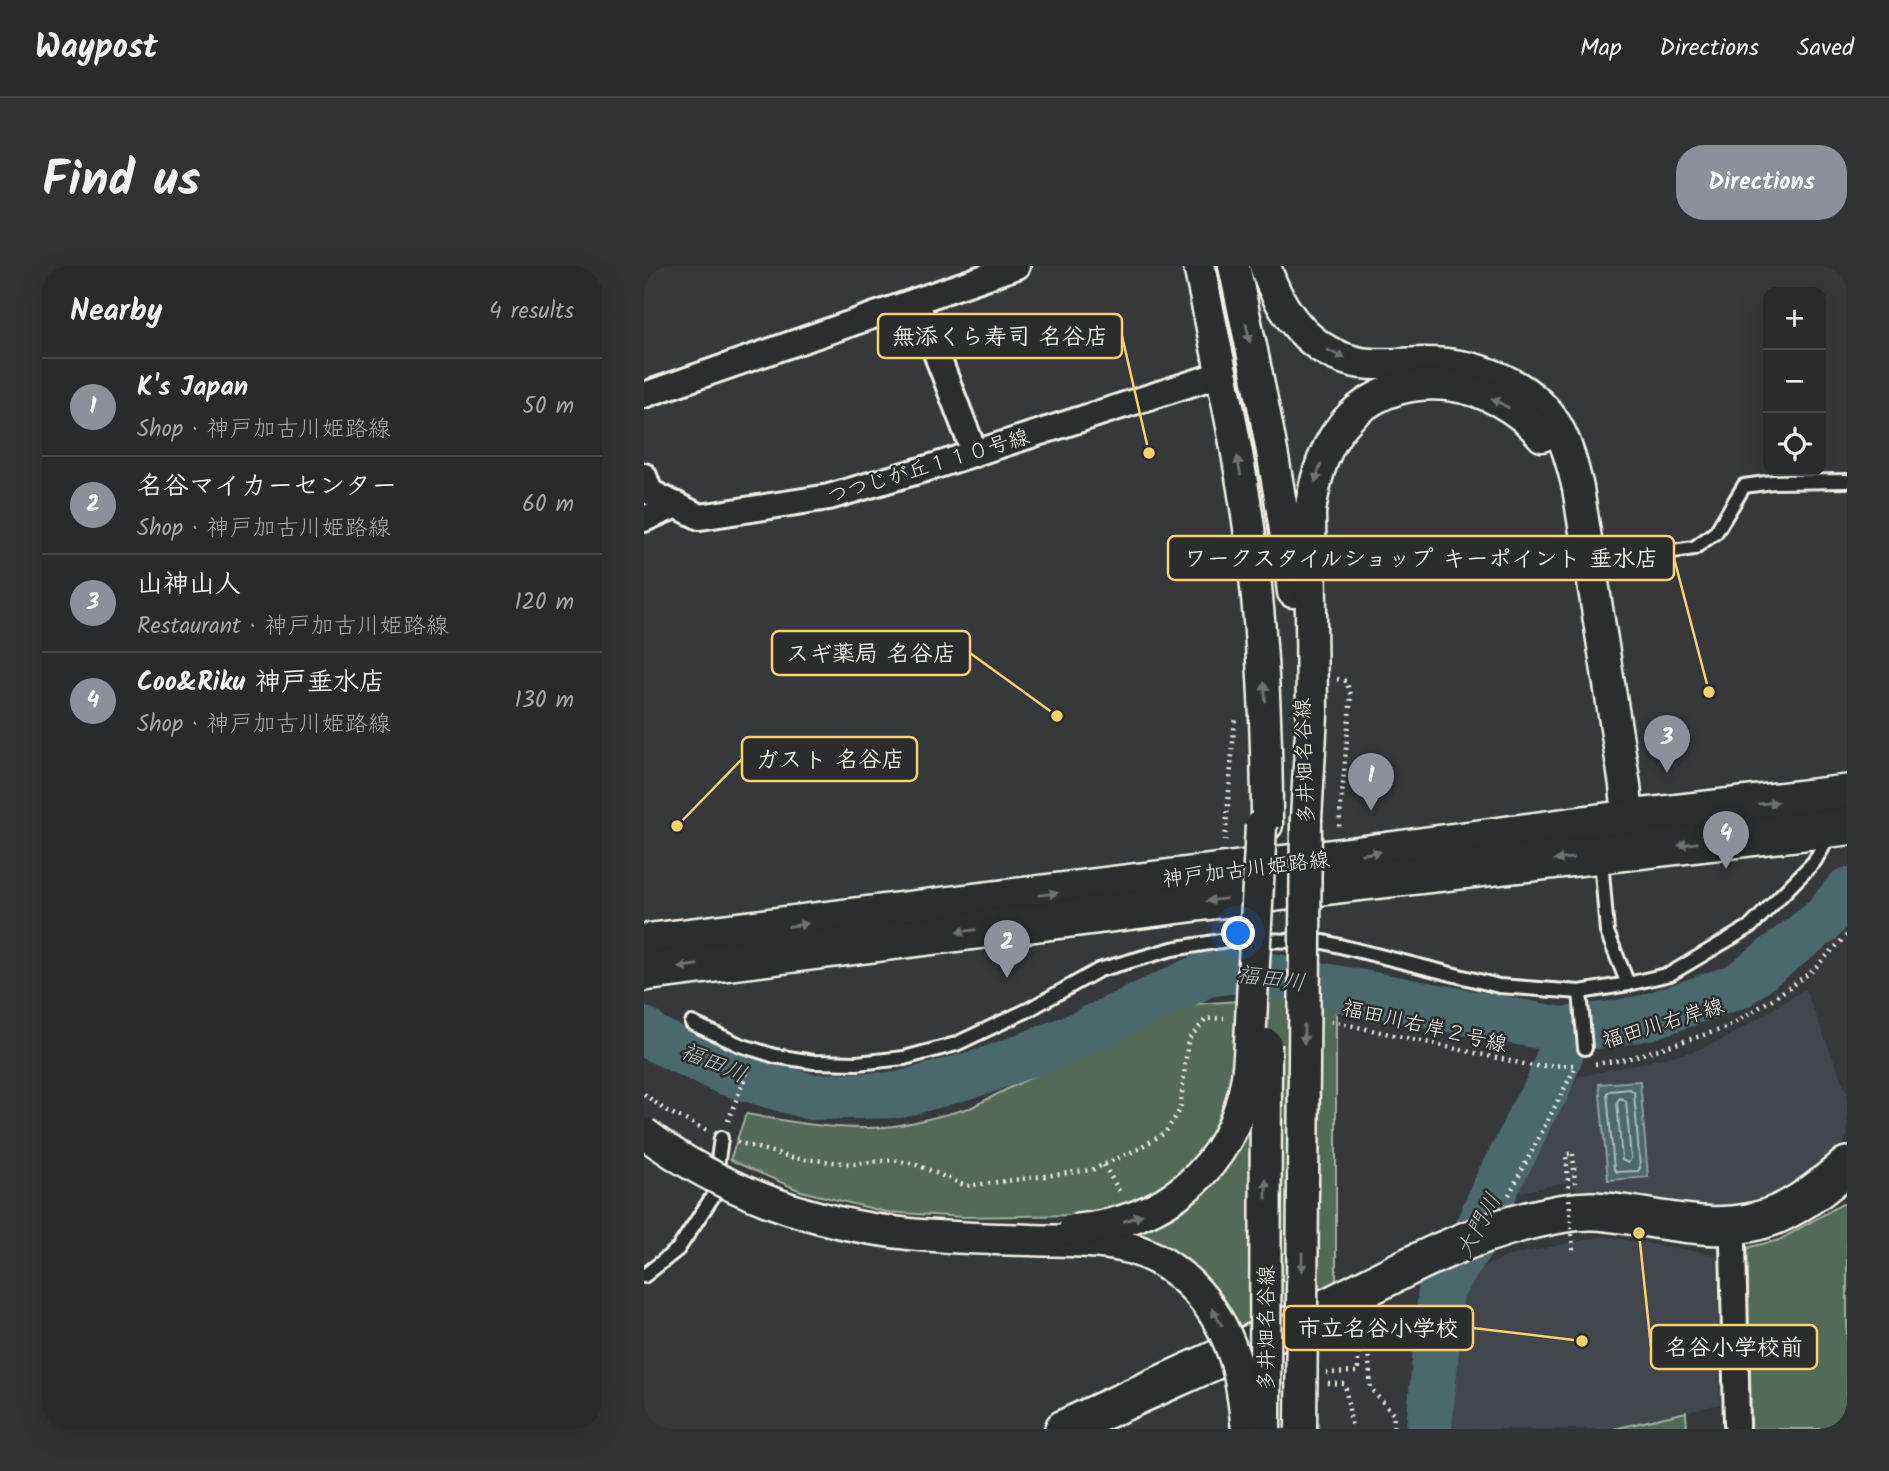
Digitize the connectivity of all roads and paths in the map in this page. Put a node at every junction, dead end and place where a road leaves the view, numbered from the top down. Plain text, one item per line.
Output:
1 (1017, 266) edge
2 (1199, 266) edge
3 (1234, 266) edge
4 (1265, 266) edge
5 (916, 301) junction
6 (1222, 374) junction
7 (644, 395) edge
8 (975, 454) junction
9 (644, 475) edge
10 (1847, 481) edge
11 (677, 505) junction
12 (644, 519) edge
13 (1589, 563) junction
14 (1336, 678) dead end
15 (1237, 705) dead end
16 (1843, 809) edge
17 (1340, 814) dead end
18 (1306, 819) junction
19 (1264, 826) junction
20 (1225, 842) dead end
21 (1620, 842) junction
22 (1847, 935) edge
23 (644, 943) edge
24 (732, 947) junction
25 (644, 972) edge
26 (1628, 984) junction
27 (1580, 992) junction
28 (1230, 1017) dead end
29 (1325, 1020) dead end
30 (692, 1023) dead end
31 (1586, 1048) dead end
32 (1576, 1065) dead end
33 (1586, 1065) dead end
34 (749, 1066) dead end
35 (1566, 1066) dead end
36 (644, 1094) edge
37 (731, 1113) dead end
38 (644, 1133) edge
39 (721, 1138) junction
40 (1847, 1166) edge
41 (1575, 1184) dead end
42 (1494, 1220) junction
43 (1730, 1226) junction
44 (969, 1238) junction
45 (1573, 1250) dead end
46 (644, 1276) edge
47 (1365, 1311) dead end
48 (1333, 1328) dead end
49 (1325, 1373) dead end
50 (1325, 1383) dead end
51 (1737, 1425) dead end
52 (1064, 1429) edge
53 (1247, 1429) edge
54 (1265, 1429) edge
55 (1301, 1429) edge
56 (1352, 1429) edge
57 (1393, 1429) edge

1 - 5 street
2 - 6 street, 多井畑名谷線
3 -> 18 street, 多井畑名谷線
4 -> 13 street
5 - 7 street
5 - 8 street
6 - 8 street, つつじが丘１１０号線
19 -> 6 street, 多井畑名谷線
8 - 11 street, つつじが丘１１０号線
9 - 11 street, つつじが丘１１０号線
10 - 13 lane
11 - 12 street
13 -> 18 street
13 - 21 street
14 - 17 path
15 - 20 path
16 - 21 main road, 神戸加古川姫路線
16 - 26 lane
18 -> 55 street, 多井畑名谷線, bridge
44 -> 19 street, bridge
54 -> 19 street, 多井畑名谷線, bridge
21 - 24 main road, 神戸加古川姫路線
21 - 26 lane
22 - 33 path, 福田川右岸線
23 - 24 main road, 神戸加古川姫路線
24 -> 25 main road, 神戸加古川姫路線
26 - 27 lane
27 - 30 lane
27 - 31 lane, 福田川右岸線
28 - 39 path
29 - 35 path, 福田川右岸２号線
32 - 42 path
34 - 37 path
36 - 39 path
38 - 44 street, bridge
39 - 46 lane
40 - 43 main road
41 - 45 path, bridge
42 - 43 main road
42 - 52 main road
43 - 51 street
53 -> 44 street, bridge
47 - 57 path
48 - 49 path
50 - 56 path

